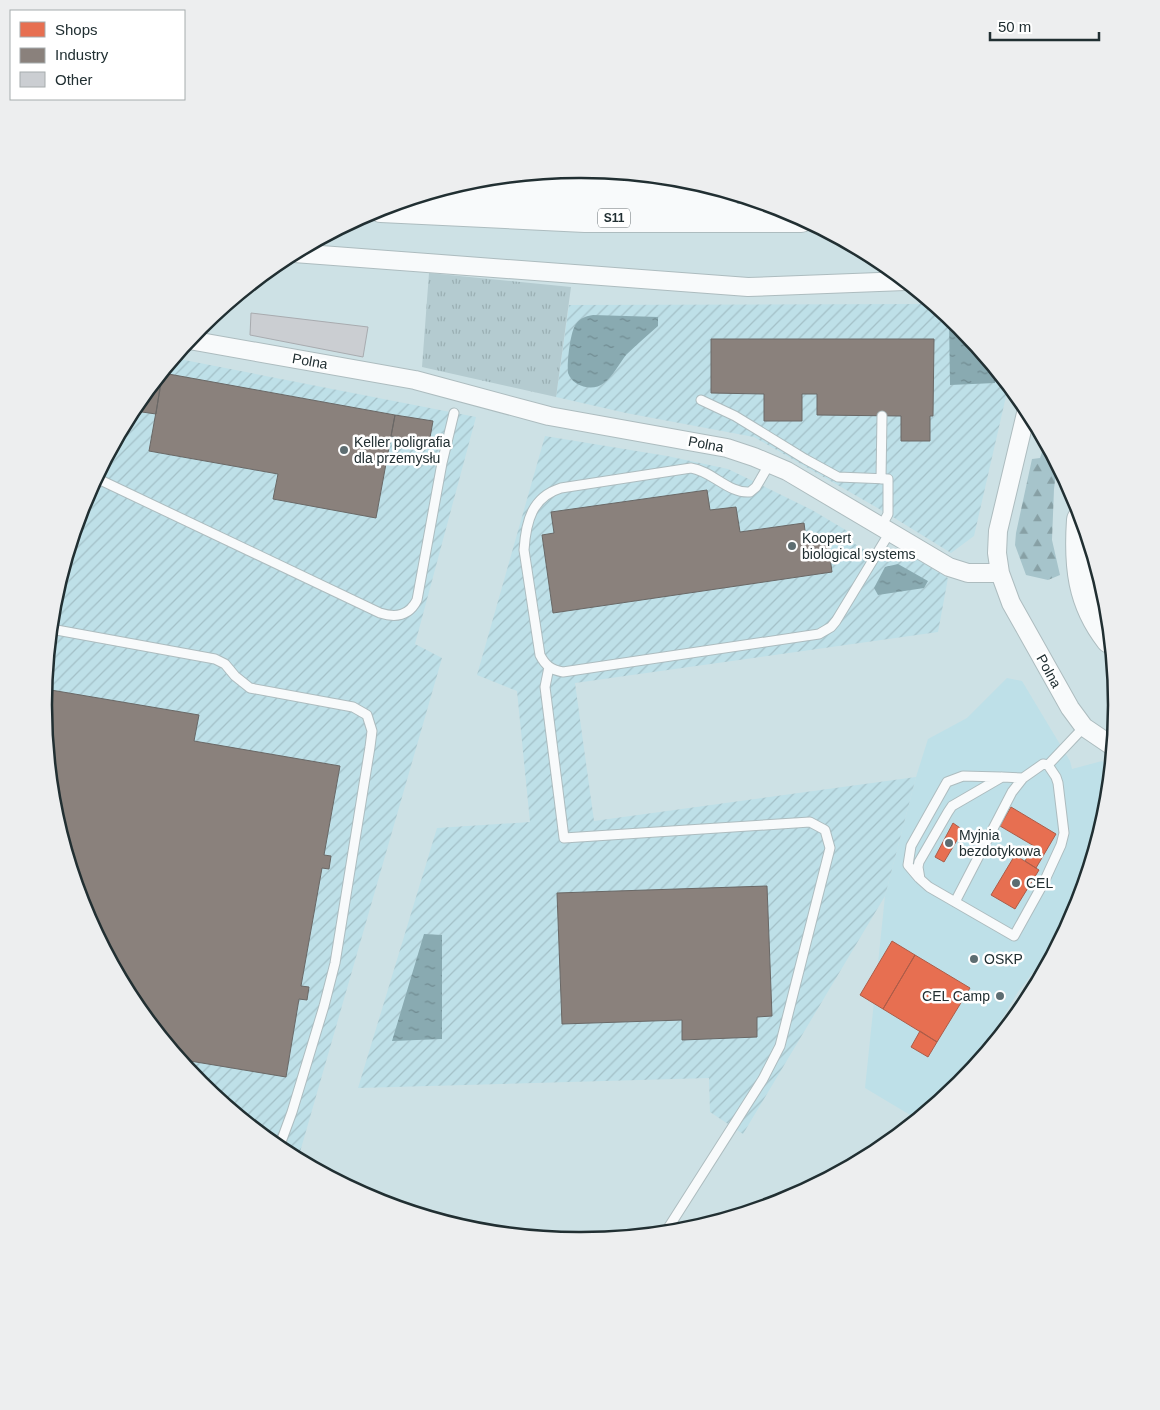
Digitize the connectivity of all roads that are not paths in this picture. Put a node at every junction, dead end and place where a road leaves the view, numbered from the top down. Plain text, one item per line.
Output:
1 (482, 187) edge
2 (702, 192) edge
3 (400, 209) edge
4 (782, 218) edge
5 (306, 254) edge
6 (894, 281) edge
7 (198, 342) edge
8 (701, 400) dead end
9 (454, 413) dead end
10 (882, 416) dead end
11 (1024, 420) edge
12 (770, 463) junction
13 (880, 479) junction
14 (103, 481) edge
15 (886, 530) junction
16 (1081, 538) edge
17 (1000, 573) junction
18 (1101, 625) edge
19 (58, 630) edge
20 (549, 668) junction
21 (1084, 727) junction
22 (1106, 741) edge
23 (1048, 765) junction
24 (1002, 778) junction
25 (1023, 778) junction
26 (920, 879) junction
27 (955, 902) junction
28 (282, 1140) edge
29 (671, 1224) edge

1 - 2 highway, S11
3 - 4 highway, S11
5 - 6 street
7 - 12 street, Polna
8 - 13 lane
9 - 14 lane
10 - 13 lane
11 - 17 street
12 - 15 street, Polna
12 - 20 lane
13 - 15 lane
15 - 17 street, Polna
15 - 20 lane
16 - 18 highway
17 - 21 street, Polna
19 - 28 lane
20 - 29 lane
21 - 22 street, Polna
21 - 23 lane
23 - 25 lane
23 - 27 lane
24 - 25 lane
24 - 26 lane
24 - 26 lane
25 - 27 lane
26 - 27 lane

